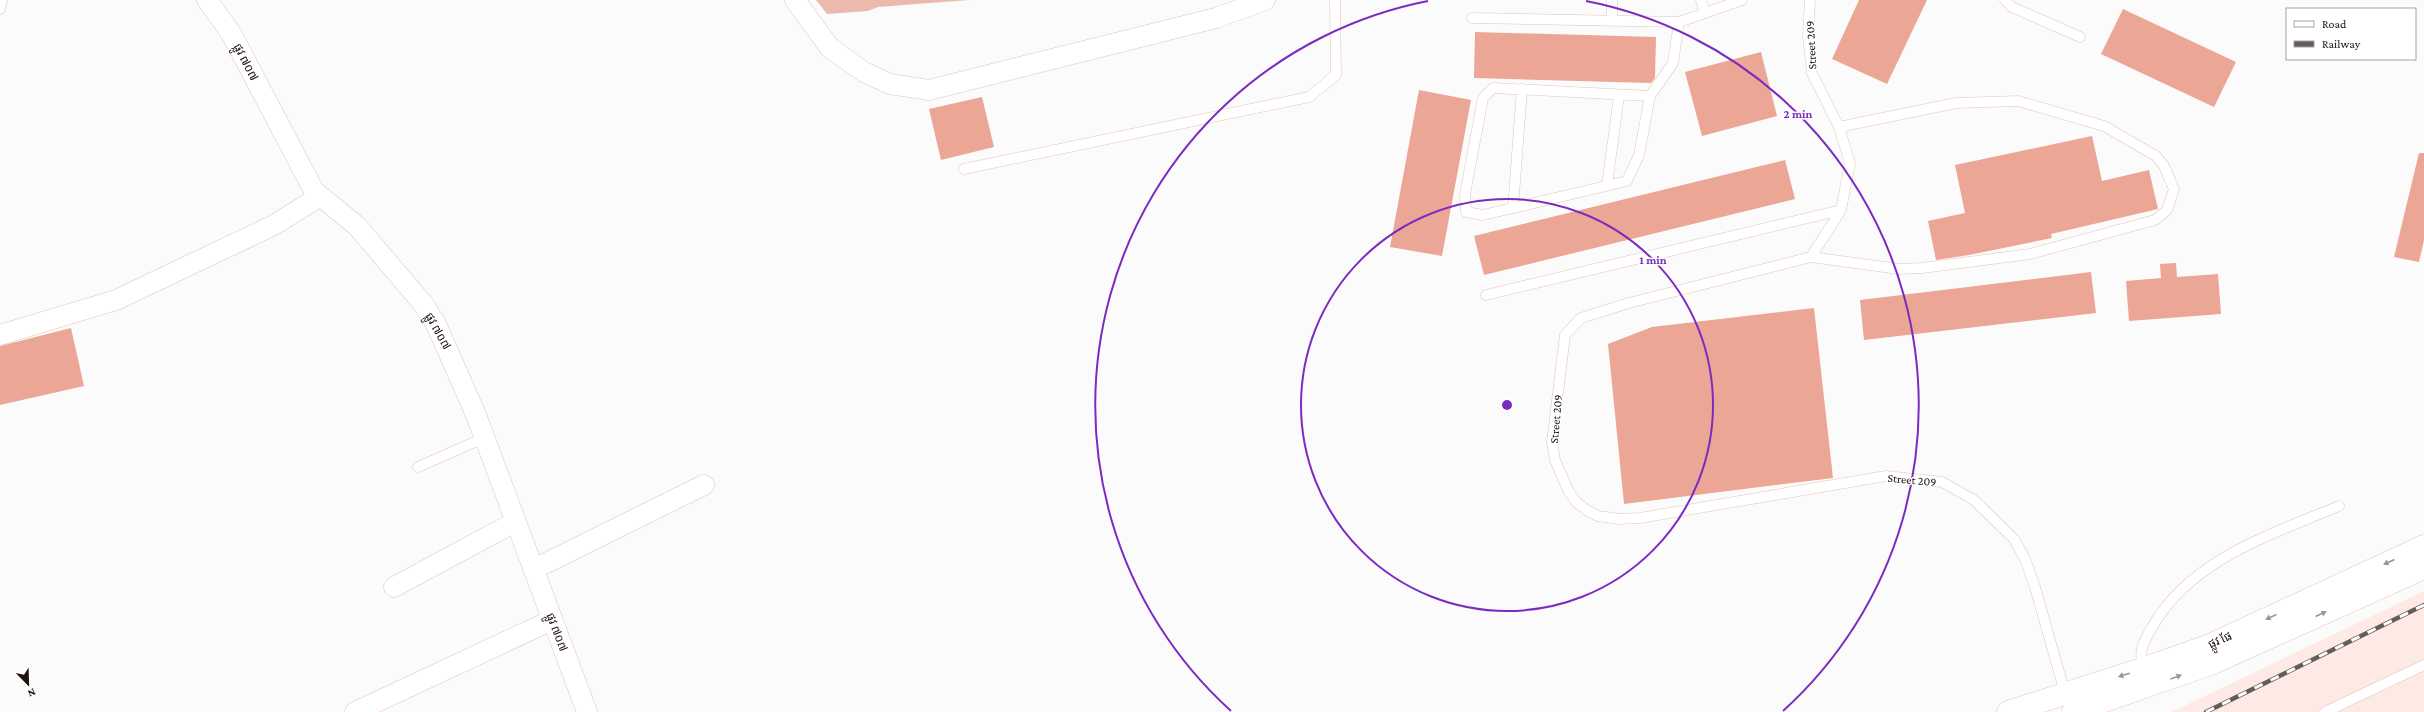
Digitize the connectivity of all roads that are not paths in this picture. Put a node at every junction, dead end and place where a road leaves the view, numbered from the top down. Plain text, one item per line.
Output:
1 (2, 0) edge
2 (207, 0) edge
3 (795, 0) edge
4 (1264, 0) edge
5 (1335, 0) edge
6 (1612, 0) edge
7 (1701, 0) edge
8 (1742, 0) edge
9 (1810, 0) edge
10 (2005, 0) edge
11 (0, 9) edge
12 (1704, 13) junction
13 (1472, 18) dead end
14 (1612, 21) junction
15 (1679, 22) junction
16 (2080, 37) dead end
17 (1522, 89) junction
18 (1619, 96) junction
19 (1650, 96) junction
20 (1839, 127) junction
21 (964, 170) dead end
22 (1607, 185) junction
23 (319, 197) junction
24 (1513, 208) junction
25 (1841, 210) junction
26 (1811, 258) junction
27 (1486, 295) dead end
28 (0, 335) edge
29 (484, 438) junction
30 (418, 467) dead end
31 (704, 485) dead end
32 (2339, 506) dead end
33 (515, 522) junction
34 (2424, 546) edge
35 (2424, 568) edge
36 (534, 569) junction
37 (394, 587) dead end
38 (552, 620) junction
39 (2424, 665) edge
40 (2145, 668) junction
41 (2069, 702) edge
42 (355, 712) edge
43 (587, 712) edge
44 (2008, 712) edge
45 (2325, 712) edge

1 - 11 lane
2 - 23 street, ផ្លូវ ៧០៧
3 - 4 street
5 - 21 lane
6 - 14 lane
7 - 12 lane
8 - 12 lane
9 - 20 lane, Street 209
10 - 16 lane
12 - 15 lane
13 - 14 lane
14 - 15 lane
15 - 19 lane
17 - 18 lane
17 - 24 lane
17 - 24 lane
18 - 19 lane
18 - 22 lane
19 - 22 lane
20 - 25 lane, Street 209
20 - 26 lane
22 - 24 lane
23 - 28 street
23 - 29 street, ផ្លូវ ៧០៧
25 - 26 lane, Street 209
25 - 27 lane
26 - 41 lane, Street 209
29 - 30 lane
29 - 33 street, ផ្លូវ ៧០៧
31 - 36 street
32 - 40 lane
33 - 36 street, ផ្លូវ ៧០៧
33 - 37 street
34 -> 40 street, ផ្លូវ ផែ
41 -> 35 street, ផ្លូវ ផែ
36 - 38 street, ផ្លូវ ៧០៧
38 - 42 street
38 - 43 street, ផ្លូវ ៧០៧
39 - 45 lane
40 -> 41 street, ផ្លូវ ផែ
41 - 44 street, ផ្លូវ ផែ

